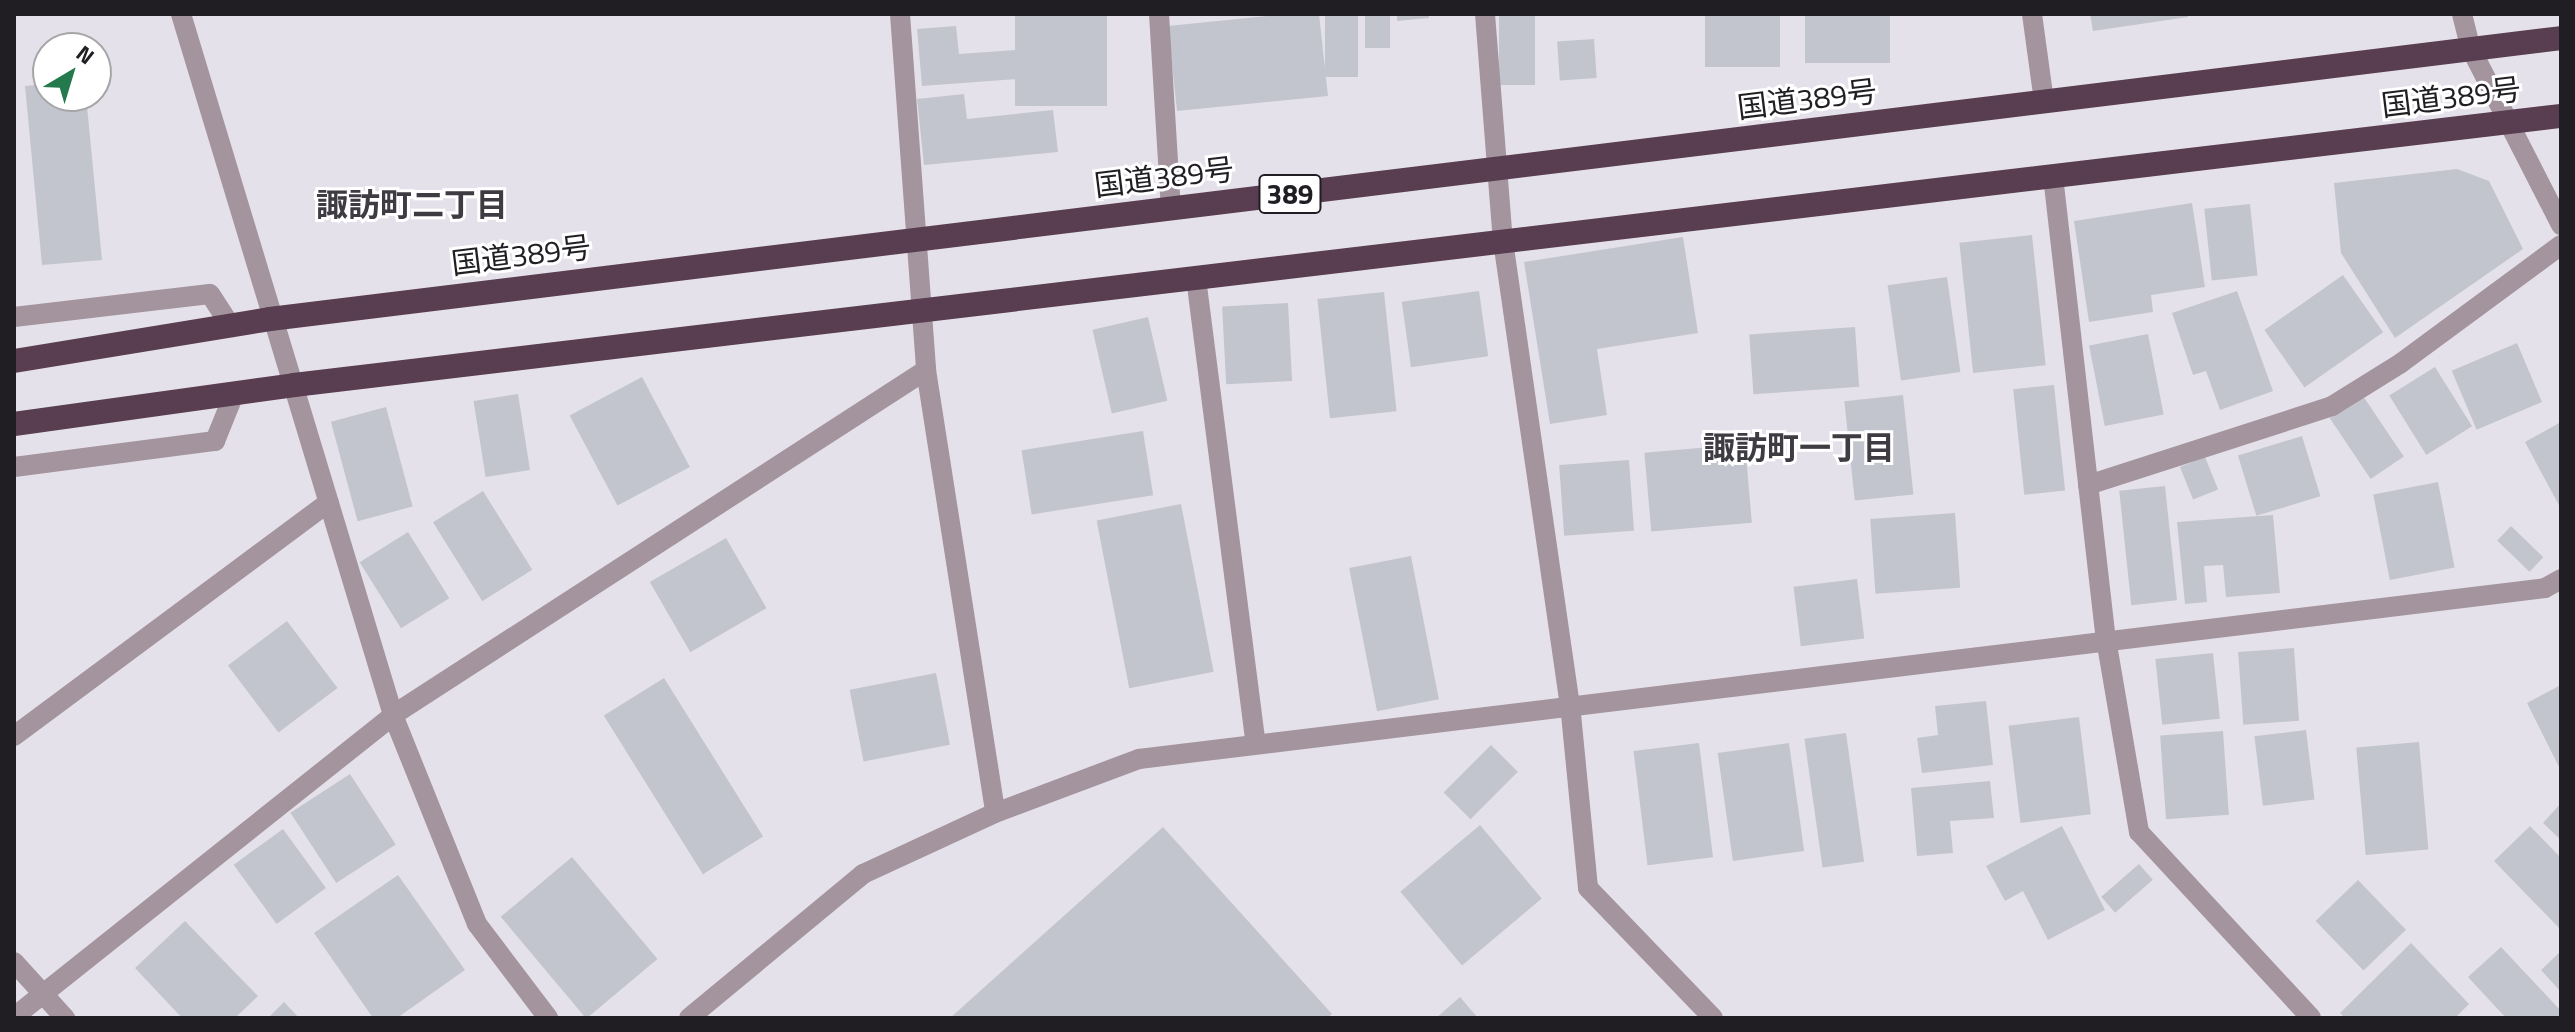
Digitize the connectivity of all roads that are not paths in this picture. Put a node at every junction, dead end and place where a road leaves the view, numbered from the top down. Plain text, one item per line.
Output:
1 (181, 14) edge
2 (900, 14) edge
3 (1159, 14) edge
4 (1485, 14) edge
5 (2032, 14) edge
6 (2462, 14) edge
7 (2561, 38) edge
8 (2471, 49) junction
9 (2044, 102) junction
10 (2561, 116) edge
11 (2510, 122) junction
12 (1498, 170) junction
13 (2053, 176) junction
14 (1171, 208) junction
15 (2561, 225) edge
16 (914, 239) junction
17 (1503, 241) junction
18 (2561, 245) edge
19 (1196, 278) junction
20 (920, 311) junction
21 (14, 317) edge
22 (270, 319) junction
23 (230, 325) junction
24 (17, 360) edge
25 (926, 370) junction
26 (294, 385) junction
27 (234, 394) junction
28 (16, 424) edge
29 (14, 467) edge
30 (2088, 485) junction
31 (329, 502) junction
32 (2561, 579) edge
33 (2106, 639) junction
34 (1570, 704) junction
35 (393, 715) junction
36 (14, 736) edge
37 (1256, 744) junction
38 (995, 813) junction
39 (14, 962) edge
40 (43, 992) junction
41 (14, 1017) edge
42 (65, 1018) edge
43 (548, 1018) edge
44 (689, 1018) edge
45 (1713, 1018) edge
46 (2311, 1018) edge

1 - 22 street
2 - 16 street
3 - 14 street
4 - 12 street
5 - 9 street
6 - 8 street
7 - 8 highway, 国道389号 / 389
8 - 9 highway, 国道389号 / 389
8 - 11 street
9 - 12 highway, 国道389号 / 389
10 - 11 highway, 国道389号 / 389
11 - 13 highway, 国道389号 / 389
11 - 15 street
12 - 14 highway, 国道389号 / 389
12 - 17 street
13 - 17 highway, 国道389号 / 389
13 - 30 street
14 - 16 highway, 国道389号 / 389
16 - 20 street
16 - 22 highway, 国道389号 / 389
17 - 19 highway, 国道389号 / 389
17 - 34 street
18 - 30 street
19 - 20 highway, 国道389号 / 389
19 - 37 street
20 - 25 street
20 - 26 highway, 国道389号 / 389
21 - 23 street
22 - 23 highway, 国道389号 / 389
22 - 26 street
23 - 24 highway, 国道389号 / 389
25 - 35 street
25 - 38 street
26 - 27 highway, 国道389号 / 389
26 - 31 street
27 - 28 highway, 国道389号 / 389
27 - 29 street
30 - 33 street
31 - 35 street
31 - 36 street
32 - 33 street
33 - 34 street
33 - 46 street
34 - 37 street
34 - 45 street
35 - 40 street
35 - 43 street
37 - 38 street
38 - 44 street
39 - 40 street
40 - 41 street
40 - 42 street

